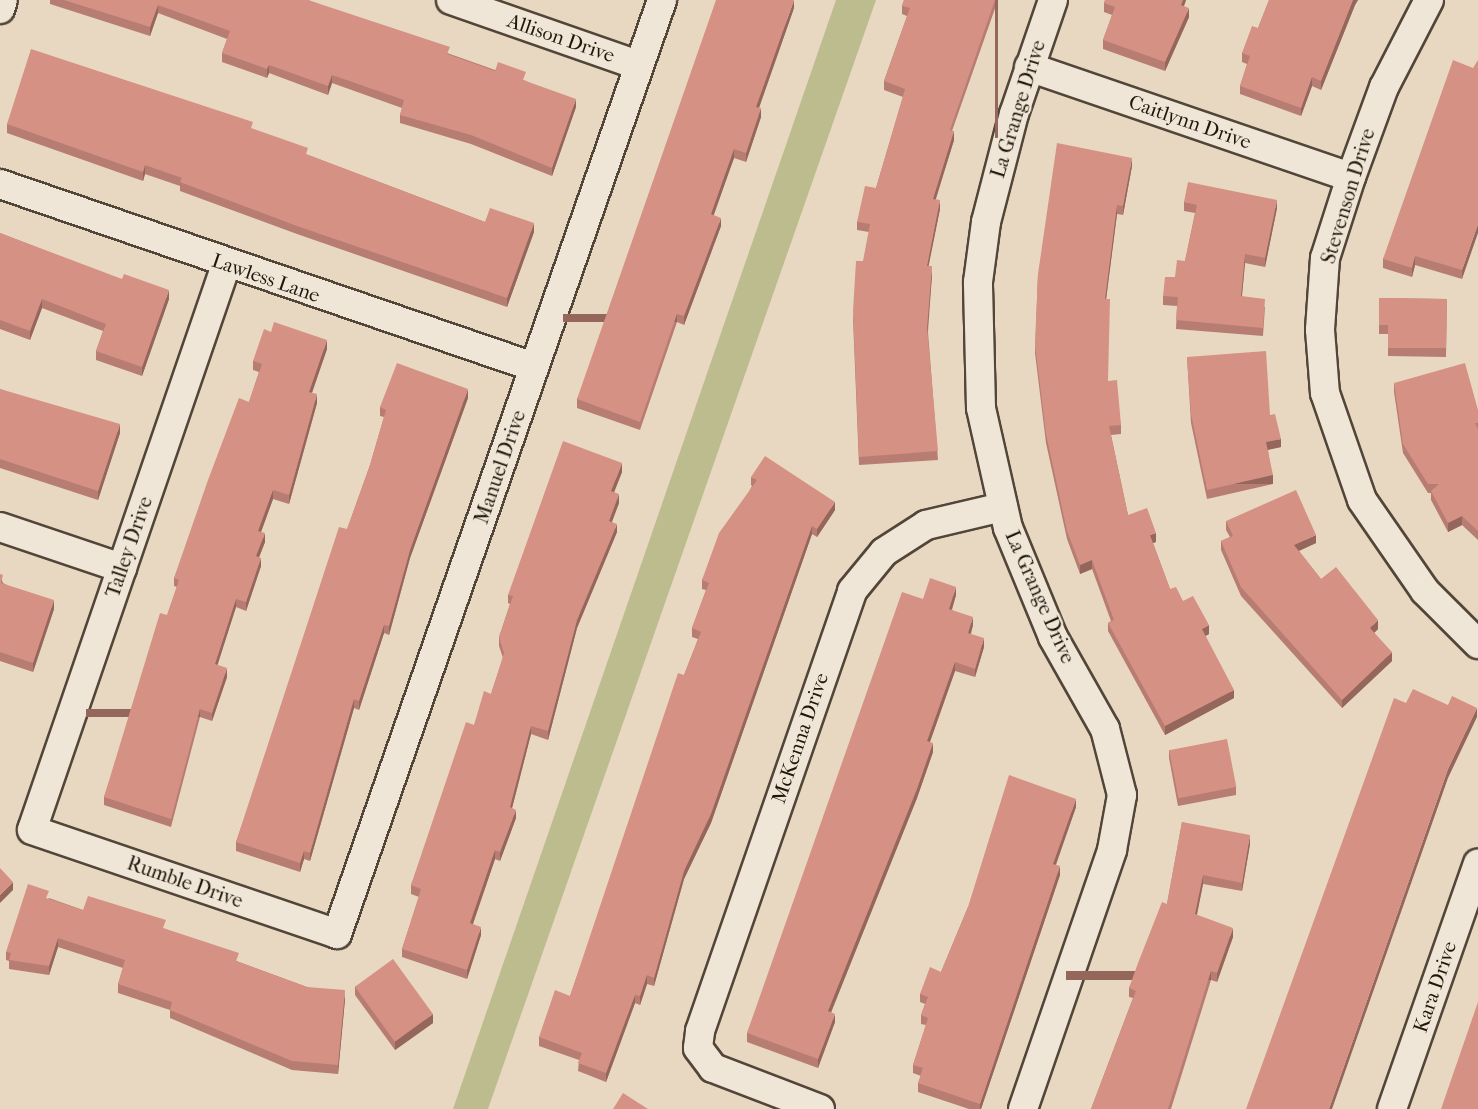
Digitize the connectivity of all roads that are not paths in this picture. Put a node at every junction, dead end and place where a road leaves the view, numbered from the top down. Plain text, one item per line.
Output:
1 (3, 0) edge
2 (451, 0) edge
3 (662, 0) edge
4 (1053, 0) edge
5 (1429, 0) edge
6 (0, 9) edge
7 (638, 65) junction
8 (1029, 68) junction
9 (1351, 177) junction
10 (0, 184) edge
11 (226, 265) junction
12 (534, 367) junction
13 (1003, 507) junction
14 (0, 527) edge
15 (122, 568) junction
16 (1478, 644) edge
17 (32, 830) joint
18 (1478, 864) edge
19 (337, 934) joint
20 (820, 1109) edge
21 (1023, 1109) edge
22 (1392, 1109) edge

1 - 6 street
2 - 7 street, Allison Drive
3 - 7 street, Manuel Drive
4 - 8 street, La Grange Drive
5 - 9 street, Stevenson Drive
7 - 12 street, Manuel Drive
8 - 9 street, Caitlynn Drive
8 - 13 street, La Grange Drive
9 - 16 street, Stevenson Drive
10 - 11 street, Lawless Lane
11 - 12 street, Lawless Lane
11 - 15 street, Talley Drive
12 - 19 street, Manuel Drive
13 - 20 street, McKenna Drive
13 - 21 street, La Grange Drive
14 - 15 street
15 - 17 street, Talley Drive
17 - 19 street, Rumble Drive
18 - 22 street, Kara Drive

